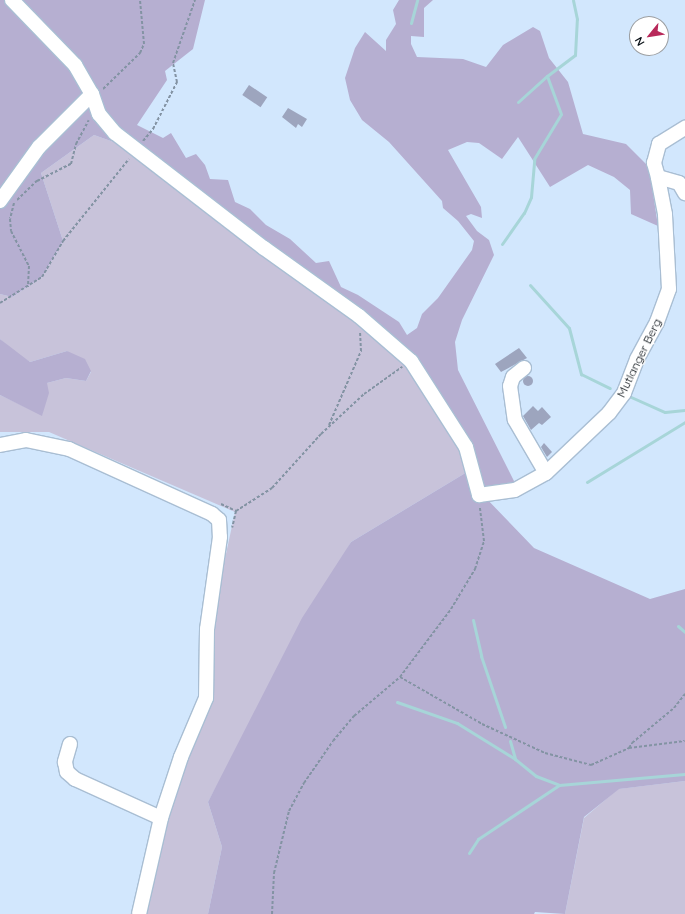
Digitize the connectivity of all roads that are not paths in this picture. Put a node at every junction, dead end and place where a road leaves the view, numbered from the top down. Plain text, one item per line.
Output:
1 (12, 0) edge
2 (93, 99) junction
3 (685, 128) edge
4 (658, 177) junction
5 (685, 193) edge
6 (0, 201) edge
7 (524, 368) dead end
8 (0, 445) edge
9 (546, 473) junction
10 (70, 744) dead end
11 (161, 818) junction
12 (139, 914) edge

1 - 2 street
2 - 6 street
2 - 9 street, Mutlanger Berg
3 - 4 street, Mutlanger Berg
4 - 5 street
4 - 9 street, Mutlanger Berg
7 - 9 street
8 - 11 street
10 - 11 street
11 - 12 street

